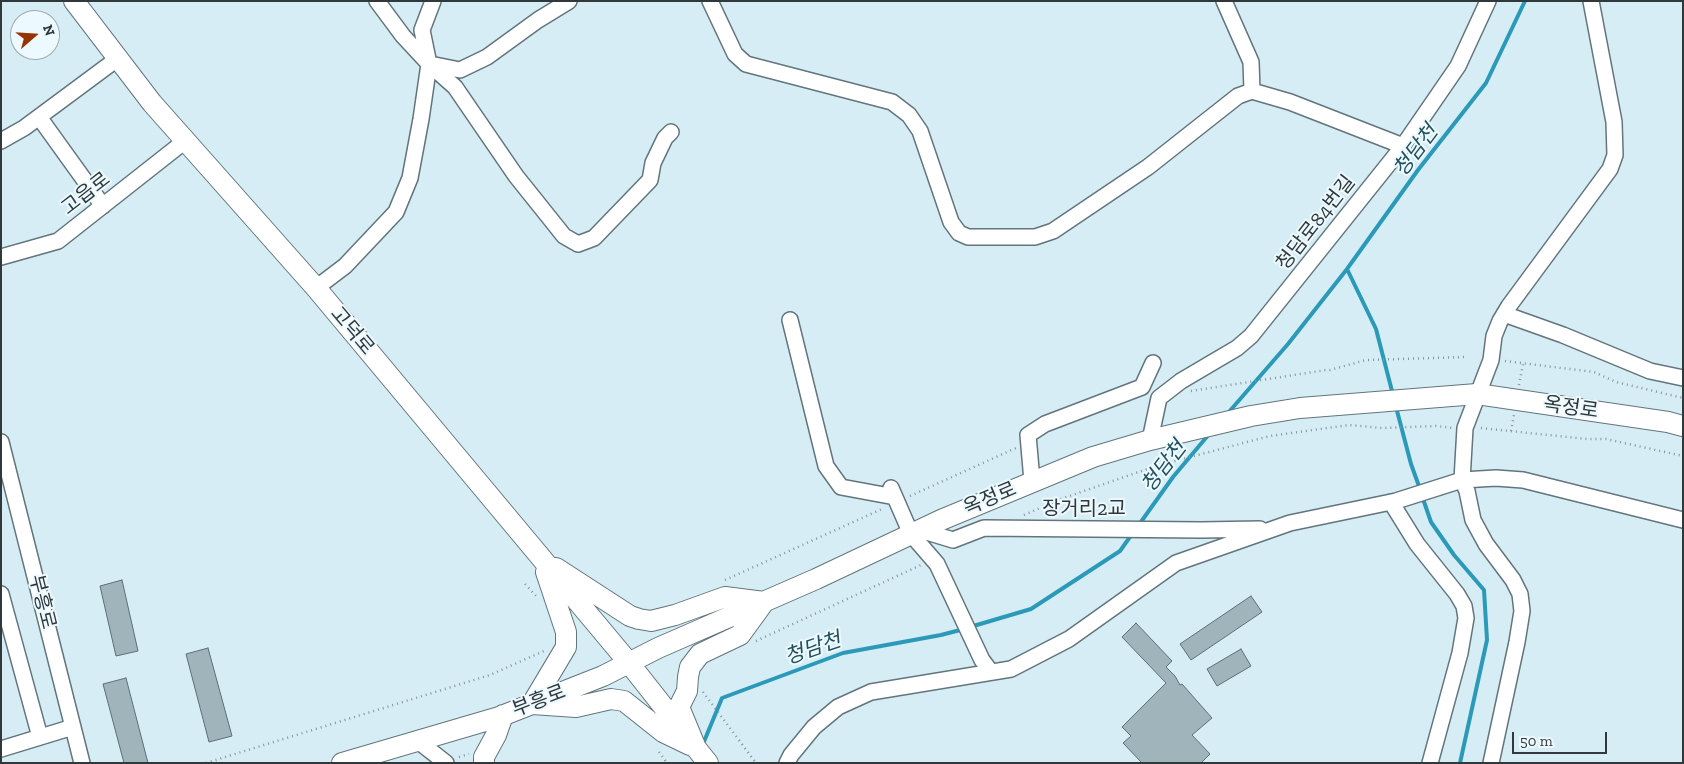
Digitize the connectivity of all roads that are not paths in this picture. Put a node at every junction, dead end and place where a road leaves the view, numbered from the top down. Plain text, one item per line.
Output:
1 (74, 1) edge
2 (377, 1) edge
3 (433, 1) edge
4 (569, 1) edge
5 (710, 1) edge
6 (1224, 1) edge
7 (1488, 1) edge
8 (1591, 1) edge
9 (117, 59) junction
10 (429, 64) junction
11 (1252, 91) junction
12 (39, 117) junction
13 (671, 132) dead end
14 (1, 140) edge
15 (185, 141) junction
16 (1403, 146) junction
17 (103, 206) junction
18 (1, 256) edge
19 (316, 288) junction
20 (1504, 314) junction
21 (790, 320) dead end
22 (1152, 362) dead end
23 (1683, 378) edge
24 (1468, 395) junction
25 (1683, 426) edge
26 (1158, 438) junction
27 (1, 442) edge
28 (1032, 481) junction
29 (1456, 483) junction
30 (1394, 501) junction
31 (1683, 520) edge
32 (1273, 529) junction
33 (916, 532) junction
34 (542, 559) junction
35 (1, 594) edge
36 (764, 602) junction
37 (629, 663) junction
38 (991, 672) junction
39 (532, 704) junction
40 (503, 715) junction
41 (73, 727) junction
42 (40, 737) junction
43 (418, 741) junction
44 (1, 749) edge
45 (702, 755) edge
46 (82, 763) edge
47 (342, 763) edge
48 (446, 763) edge
49 (484, 763) edge
50 (787, 763) edge
51 (1430, 763) edge
52 (1491, 763) edge

1 - 9 main road, 고덕로
2 - 10 street
3 - 10 street
4 - 10 street
5 - 11 street
6 - 11 street
7 - 16 street, 청담로84번길
8 - 20 street
9 - 12 street
9 - 15 main road, 고덕로
10 - 13 street
10 - 19 street
11 - 16 street
12 - 14 street
12 - 17 street
15 - 17 street, 고읍로
15 - 19 main road, 고덕로
16 - 26 street, 청담로84번길
17 - 18 street, 고읍로
19 - 34 main road, 고덕로
20 - 23 street
20 - 24 street
21 - 33 street
22 - 28 street
24 - 25 main road, 옥정로
24 - 26 main road, 옥정로
24 - 29 street
26 - 28 main road, 옥정로
27 - 41 street, 부흥로
28 - 33 main road, 옥정로
29 - 30 street
29 - 31 street
29 - 52 street
30 - 32 street
30 - 51 street
32 - 33 street, 장거리2교
32 - 38 street
33 - 36 main road, 옥정로
33 - 38 street
34 - 36 main road
34 - 37 main road, 고덕로
34 - 39 main road
35 - 42 street
36 - 37 main road, 옥정로
36 - 45 main road
37 - 39 main road, 부흥로
37 - 45 main road
38 - 50 street
39 - 40 main road, 부흥로
39 - 45 main road
40 - 43 main road, 부흥로
40 - 49 main road
41 - 42 street
41 - 46 street, 부흥로
42 - 44 street
43 - 47 main road, 부흥로
43 - 48 street

